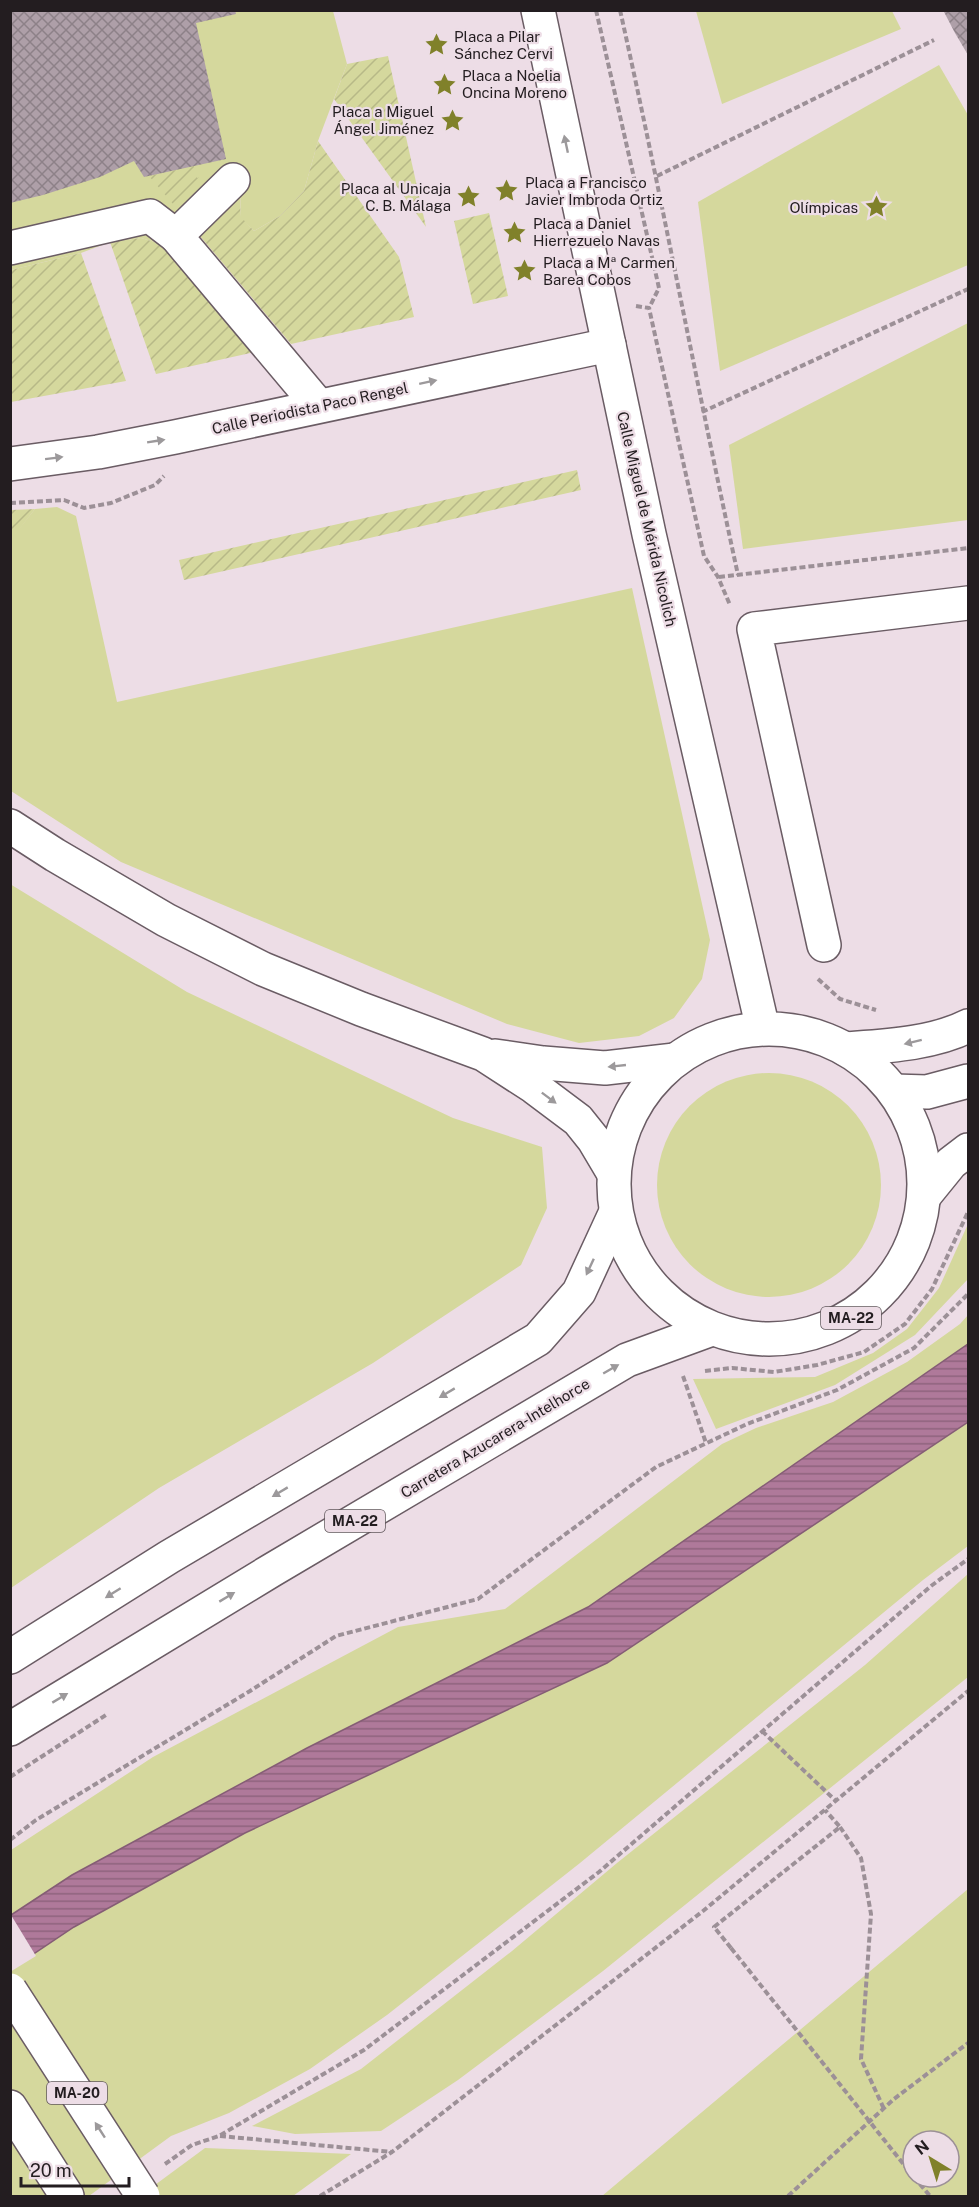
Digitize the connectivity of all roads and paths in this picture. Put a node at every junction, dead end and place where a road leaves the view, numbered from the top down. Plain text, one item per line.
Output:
1 (538, 10) edge
2 (596, 10) edge
3 (620, 10) edge
4 (934, 40) dead end
5 (657, 176) junction
6 (234, 180) dead end
7 (176, 236) junction
8 (10, 248) edge
9 (969, 289) edge
10 (649, 308) junction
11 (602, 313) junction
12 (609, 345) junction
13 (318, 405) junction
14 (702, 412) junction
15 (175, 438) junction
16 (10, 464) edge
17 (10, 503) edge
18 (969, 548) edge
19 (738, 575) junction
20 (718, 577) junction
21 (969, 603) edge
22 (733, 613) dead end
23 (10, 826) edge
24 (819, 960) joint
25 (877, 1011) dead end
26 (762, 1025) junction
27 (969, 1026) edge
28 (846, 1049) junction
29 (483, 1054) junction
30 (675, 1060) junction
31 (969, 1081) edge
32 (894, 1091) junction
33 (969, 1150) edge
34 (613, 1172) junction
35 (925, 1195) junction
36 (969, 1212) edge
37 (615, 1214) junction
38 (969, 1294) edge
39 (709, 1330) junction
40 (702, 1371) dead end
41 (692, 1372) dead end
42 (682, 1373) junction
43 (674, 1376) dead end
44 (706, 1443) junction
45 (969, 1559) edge
46 (10, 1657) edge
47 (969, 1691) edge
48 (107, 1714) dead end
49 (10, 1729) edge
50 (762, 1731) junction
51 (10, 1777) edge
52 (836, 1801) junction
53 (825, 1810) junction
54 (840, 1827) junction
55 (10, 1840) edge
56 (10, 1990) edge
57 (969, 2043) edge
58 (10, 2108) edge
59 (884, 2109) junction
60 (219, 2136) junction
61 (392, 2152) junction
62 (901, 2160) edge
63 (149, 2183) edge
64 (67, 2196) edge
65 (320, 2196) edge
66 (788, 2196) edge

11 -> 1 main road, Calle Miguel de Mérida Nicolich
2 - 10 path
3 - 5 path
4 - 5 path
5 - 14 path
6 - 7 main road
7 - 8 main road
7 - 13 main road
9 - 14 path
10 - 11 path
10 - 20 path
11 - 12 main road, Calle Miguel de Mérida Nicolich
13 -> 12 main road, Calle Periodista Paco Rengel
12 - 26 main road, Calle Miguel de Mérida Nicolich
13 - 15 main road, Calle Periodista Paco Rengel
14 - 19 path
16 -> 15 main road, Calle Periodista Paco Rengel
15 - 17 path
18 - 19 path
19 - 20 path
20 - 22 path
21 - 24 main road
23 - 29 main road
24 - 25 path
26 - 28 main road, MA-22
26 - 30 main road, MA-22
27 -> 28 main road
28 - 32 main road, MA-22
30 -> 29 main road
29 -> 34 main road
30 - 34 main road, MA-22
31 - 32 main road
32 - 35 main road, MA-22
33 - 35 main road, MA-22
34 - 37 main road, MA-22
35 - 39 main road, MA-22
36 - 40 path
37 - 39 main road, MA-22
37 -> 46 main road, MA-22
38 - 44 path
49 -> 39 main road, Carretera Azucarera-Intelhorce / MA-22
41 - 42 path
42 - 43 path
42 - 44 path
44 - 55 path
45 - 50 path
47 - 52 path
48 - 51 path
50 - 52 path
50 - 60 path
52 - 53 path
53 - 54 path
53 - 61 path
54 - 59 path
54 - 62 path, bridge
63 -> 56 main road, MA-20, bridge
57 - 59 path
58 - 64 main road
59 - 66 path
60 - 61 path
60 - 63 path
61 - 65 path

